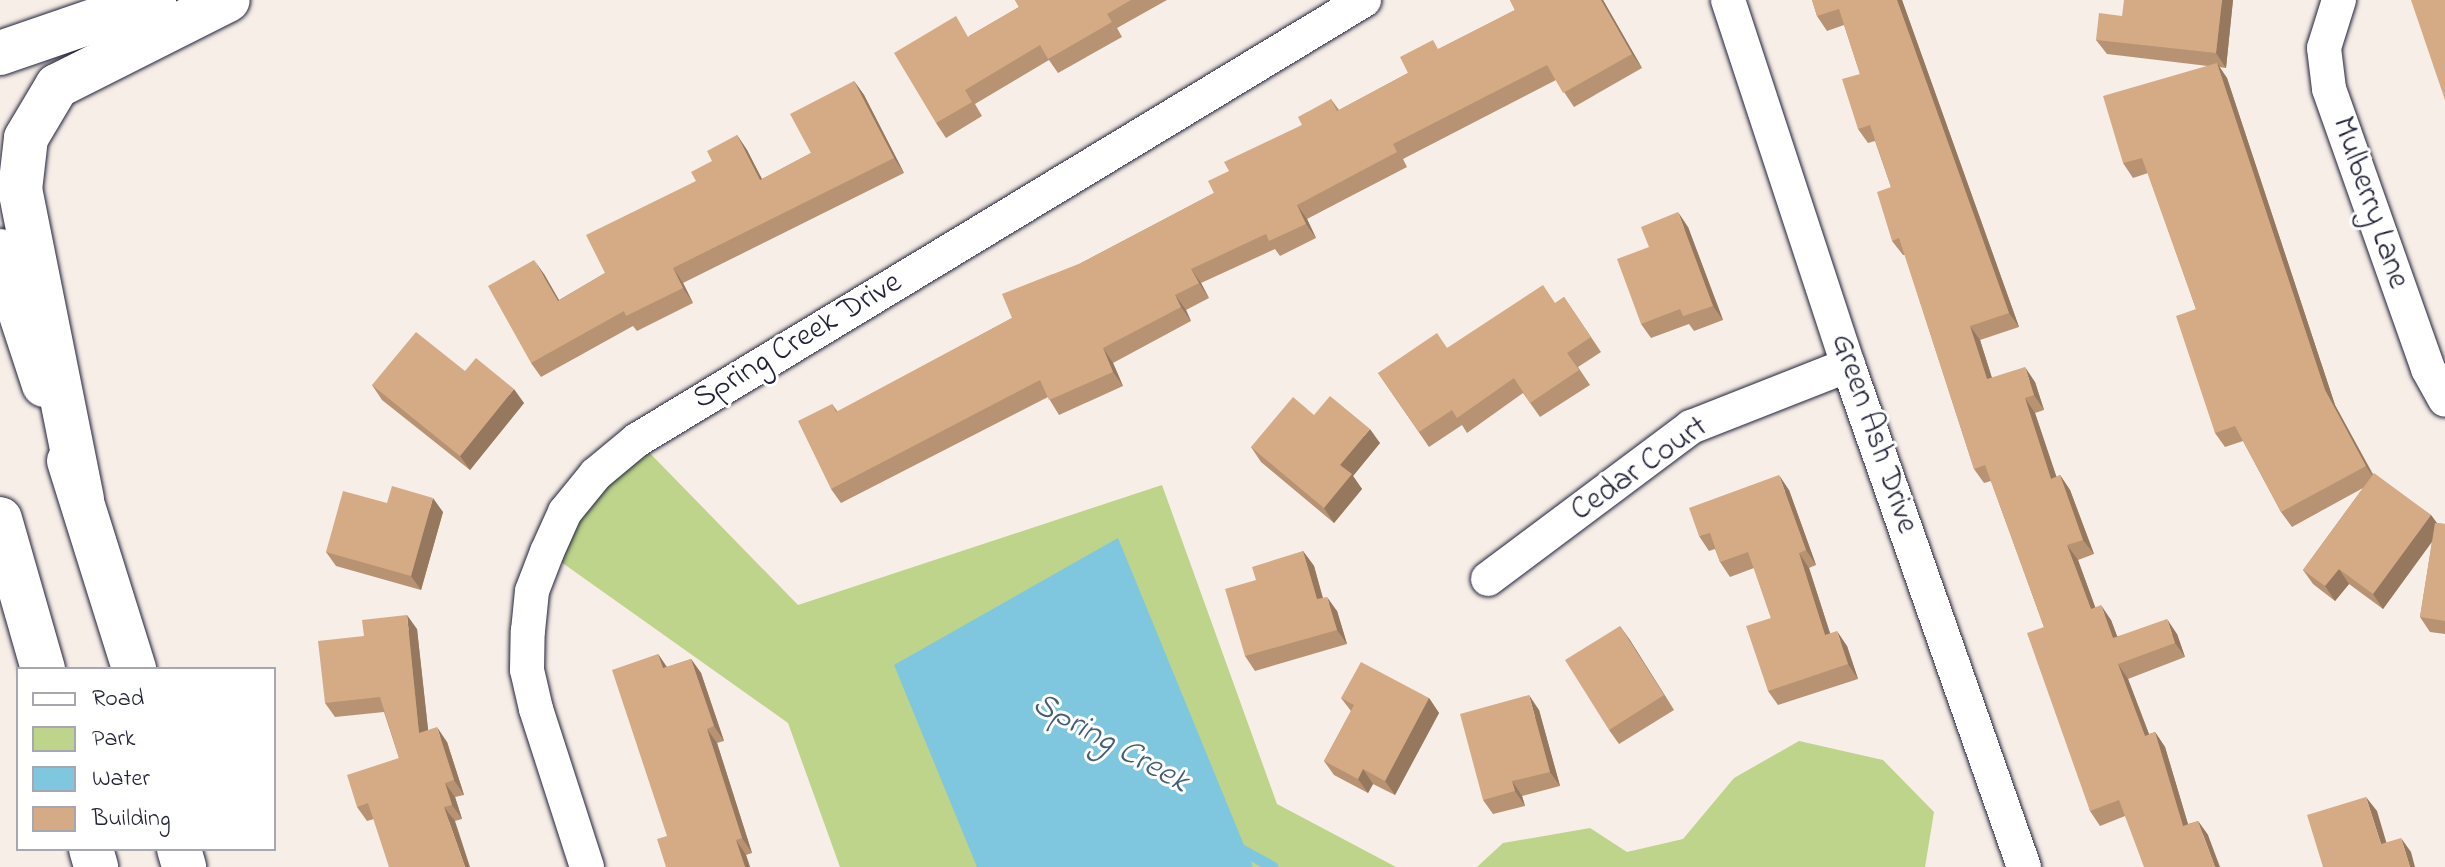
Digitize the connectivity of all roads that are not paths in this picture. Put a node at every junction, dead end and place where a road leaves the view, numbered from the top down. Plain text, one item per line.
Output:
1 (154, 0) edge
2 (228, 0) edge
3 (1364, 0) edge
4 (1728, 0) edge
5 (2339, 0) edge
6 (0, 53) edge
7 (0, 251) edge
8 (1848, 365) junction
9 (2445, 400) edge
10 (82, 499) junction
11 (0, 519) edge
12 (1488, 579) dead end
13 (42, 667) edge
14 (133, 667) edge
15 (587, 867) edge
16 (2024, 867) edge

1 - 6 main road
2 - 10 main road
3 - 15 street, Spring Creek Drive
4 - 8 street, Green Ash Drive
5 - 9 street, Mulberry Lane
7 - 10 main road
8 - 12 street, Cedar Court
8 - 16 street, Green Ash Drive
10 - 14 main road
11 - 13 main road

